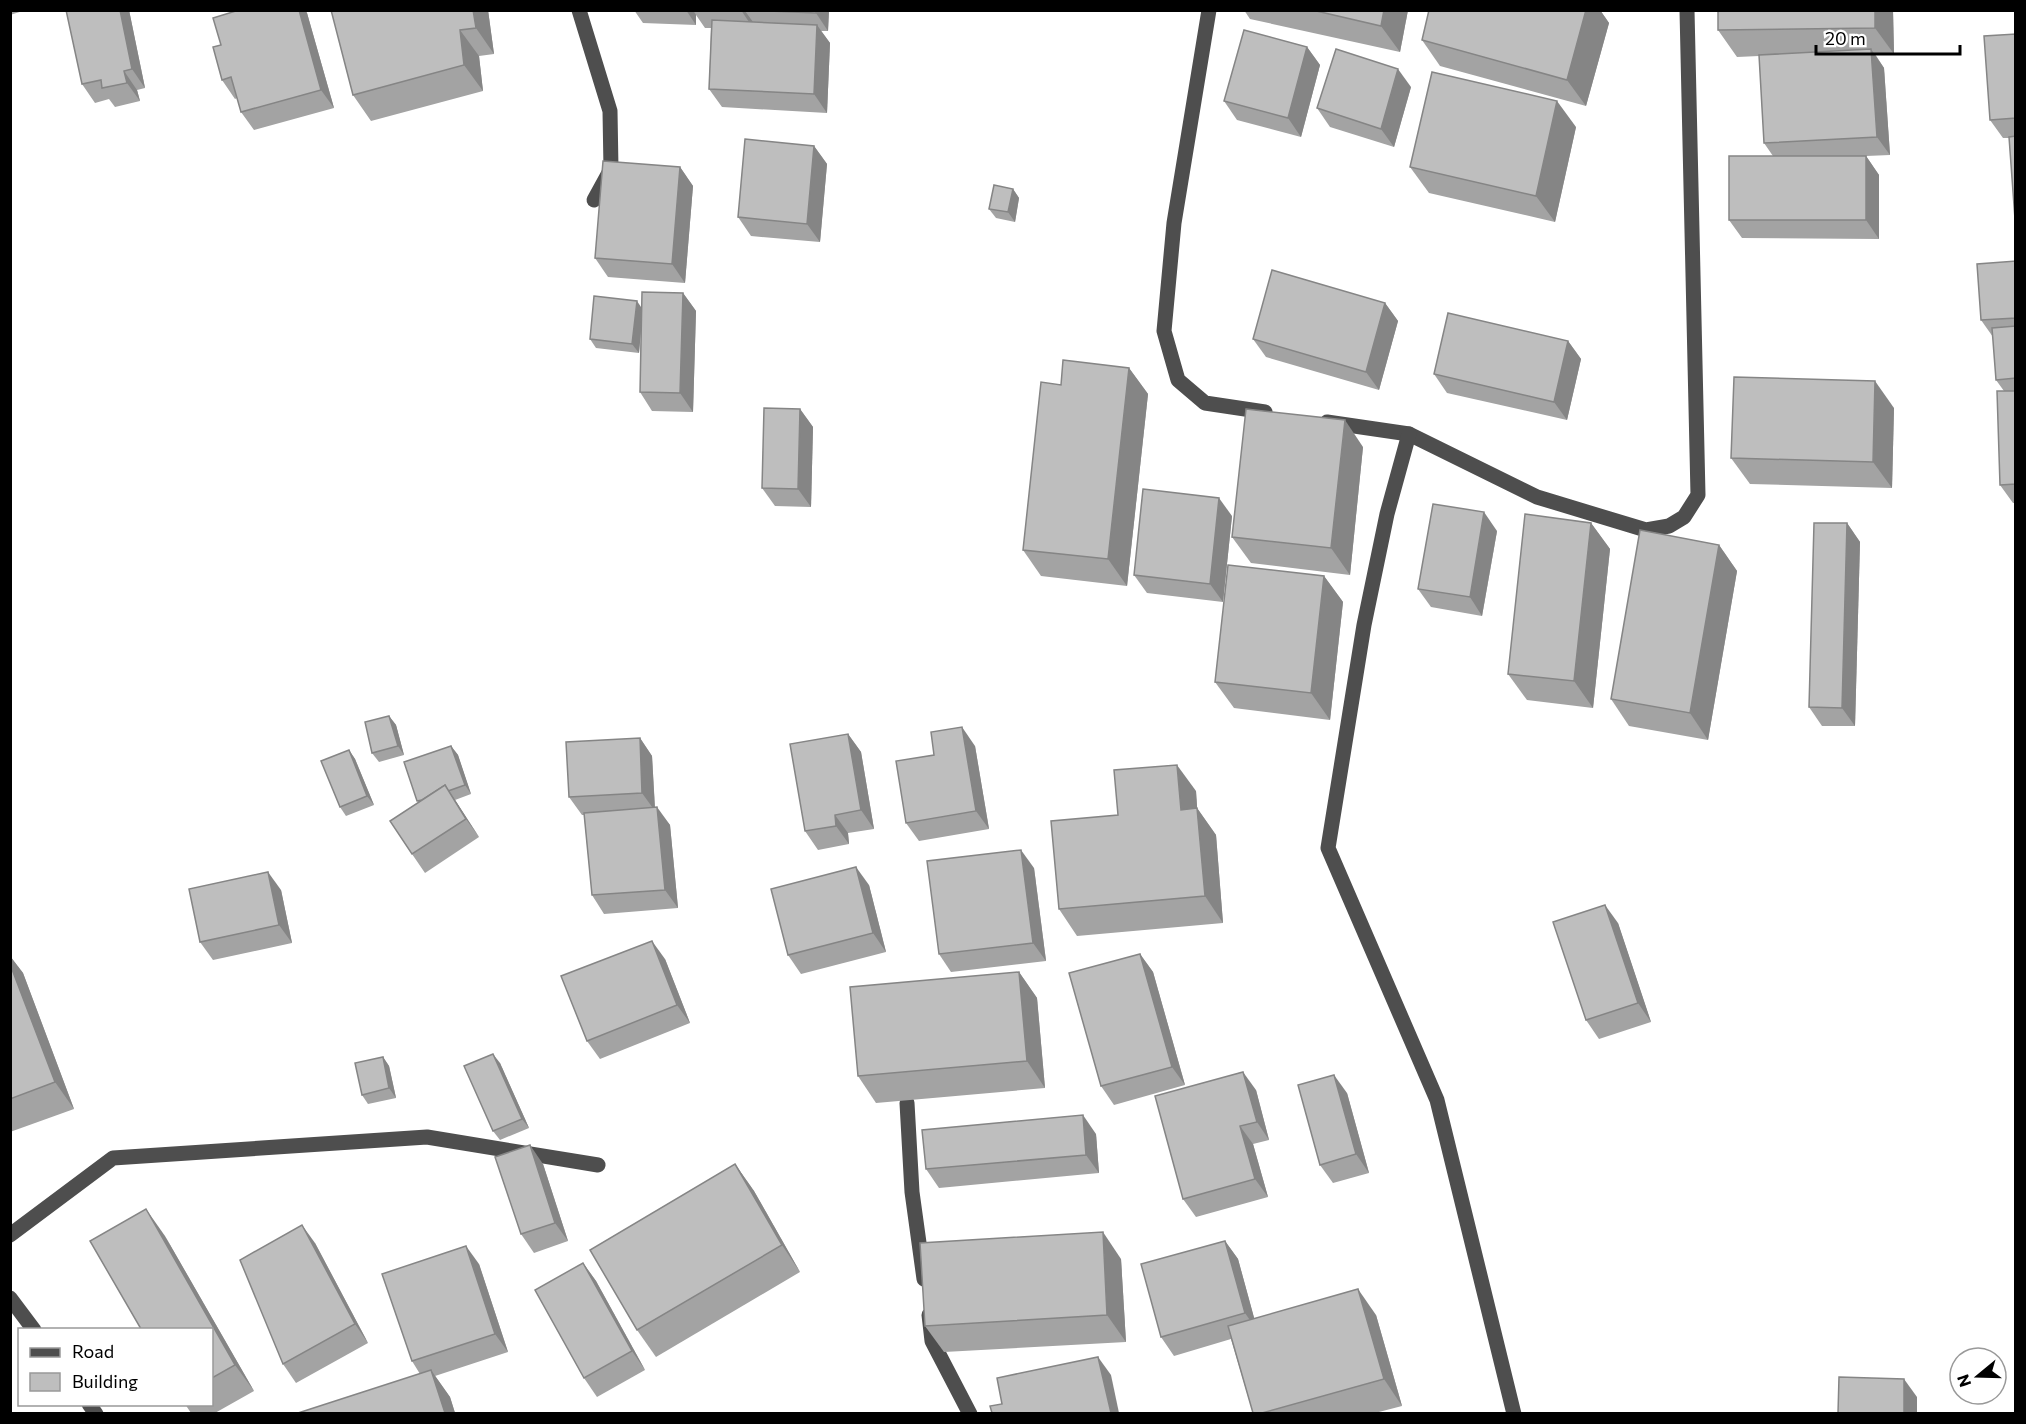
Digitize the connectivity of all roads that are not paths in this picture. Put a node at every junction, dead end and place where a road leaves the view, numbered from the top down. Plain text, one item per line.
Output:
1 (579, 10) edge
2 (1209, 10) edge
3 (1687, 10) edge
4 (594, 200) dead end
5 (1284, 415) edge
6 (1307, 418) edge
7 (1409, 434) junction
8 (907, 1103) edge
9 (598, 1165) dead end
10 (10, 1234) edge
11 (10, 1298) edge
12 (33, 1328) edge
13 (970, 1413) edge
14 (1514, 1413) edge

1 - 4 street
2 - 5 street
3 - 7 street
6 - 7 street
7 - 14 street
8 - 13 street
9 - 10 street
11 - 12 street

